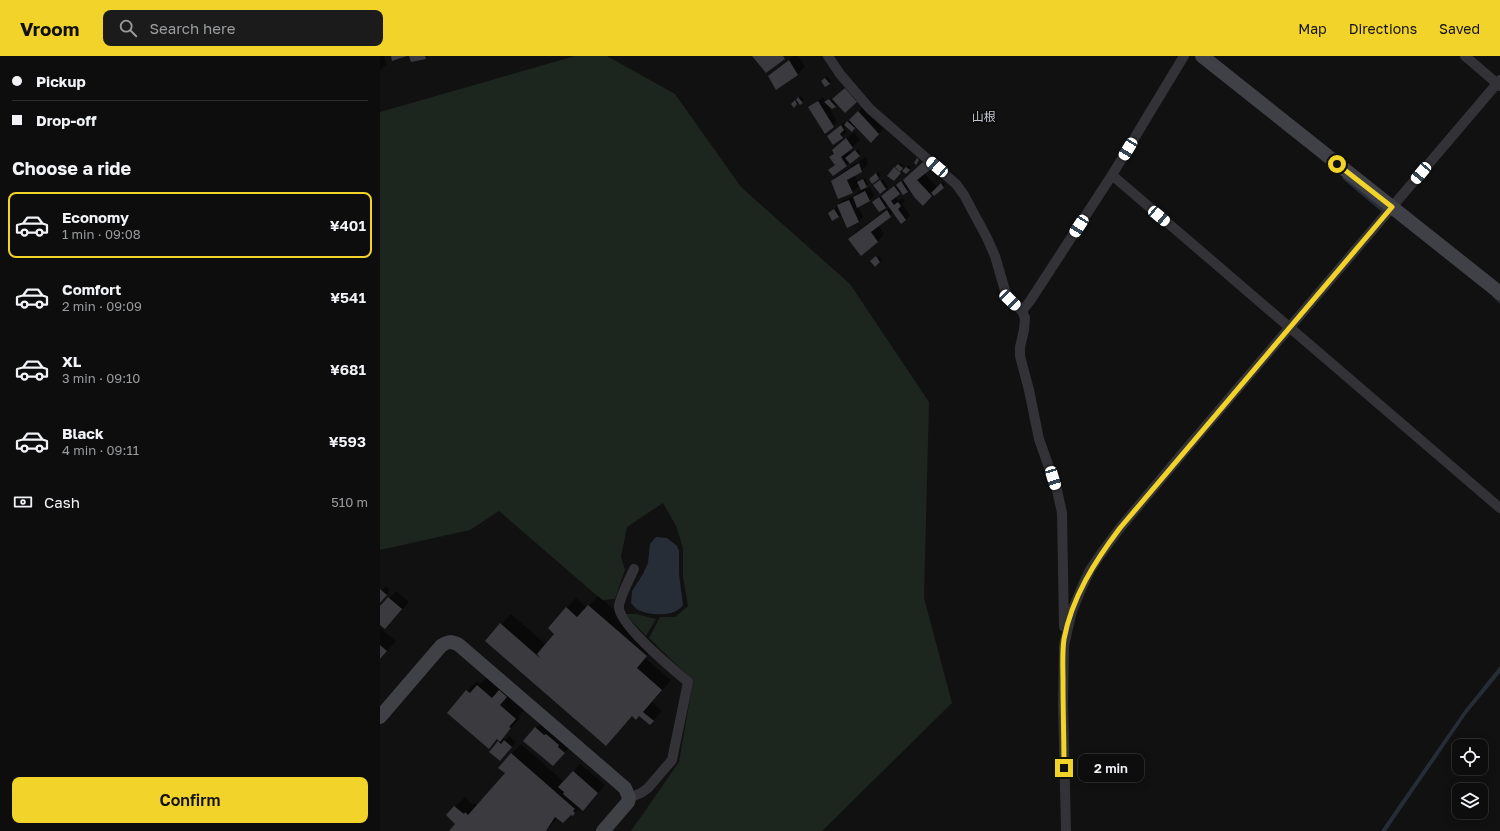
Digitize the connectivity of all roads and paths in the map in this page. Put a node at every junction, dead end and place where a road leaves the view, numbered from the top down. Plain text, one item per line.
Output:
1 (828, 56) edge
2 (1184, 56) edge
3 (1202, 56) edge
4 (1465, 56) edge
5 (1499, 83) edge
6 (1112, 175) junction
7 (1392, 207) junction
8 (1500, 293) edge
9 (1022, 311) junction
10 (1289, 327) junction
11 (1500, 508) edge
12 (634, 569) dead end
13 (1064, 639) junction
14 (380, 717) edge
15 (629, 798) junction
16 (603, 831) edge
17 (1066, 831) edge

1 - 9 street
2 - 6 street
3 - 7 street
4 - 5 street
5 - 7 street
6 - 9 street
6 - 10 street
7 - 8 street
7 - 10 street
9 - 13 street
10 - 11 street
10 - 13 street
12 - 15 street
13 - 17 street
14 - 15 street
15 - 16 street

